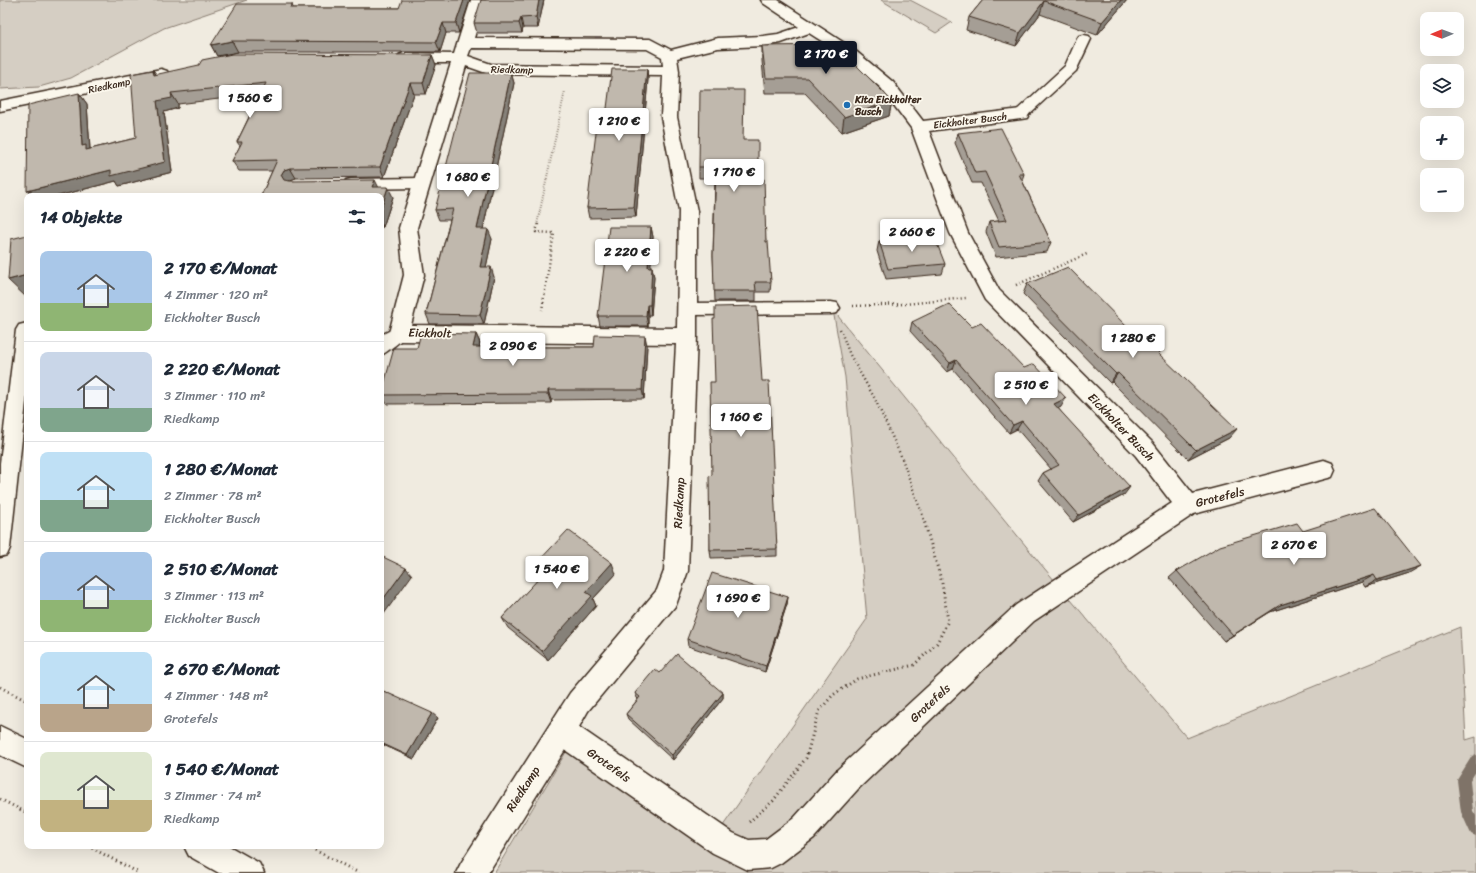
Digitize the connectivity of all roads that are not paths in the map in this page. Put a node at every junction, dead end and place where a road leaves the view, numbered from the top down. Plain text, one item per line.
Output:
1 (478, 0) edge
2 (768, 0) edge
3 (809, 28) junction
4 (1084, 39) dead end
5 (463, 51) junction
6 (389, 58) edge
7 (670, 63) junction
8 (178, 70) edge
9 (0, 106) edge
10 (1021, 114) joint
11 (919, 127) junction
12 (422, 182) junction
13 (335, 184) edge
14 (831, 308) road end
15 (688, 309) junction
16 (24, 330) edge
17 (400, 333) junction
18 (687, 336) junction
19 (384, 344) edge
20 (1324, 470) dead end
21 (1188, 505) junction
22 (0, 548) edge
23 (561, 731) junction
24 (0, 740) edge
25 (24, 752) edge
26 (205, 849) edge
27 (249, 873) edge
28 (470, 873) edge

1 - 5 street, Eickholt
2 - 3 street, Eickholter Busch
3 - 7 street
3 - 11 street, Eickholter Busch
4 - 10 lane
5 - 6 street, Riedkamp
5 - 7 street, Riedkamp
5 - 7 street, Riedkamp
5 - 12 street, Eickholt
7 - 15 street, Riedkamp
8 - 9 street, Riedkamp
10 - 11 street, Eickholter Busch
11 - 21 street, Eickholter Busch
12 - 13 lane
12 - 17 street, Eickholt
14 - 15 lane
15 - 18 street, Riedkamp
16 - 22 lane
17 - 18 street, Eickholt
17 - 19 lane
18 - 23 street, Riedkamp
20 - 21 street, Grotefels
21 - 23 street, Grotefels
23 - 28 street, Riedkamp
24 - 25 street
26 - 27 street

